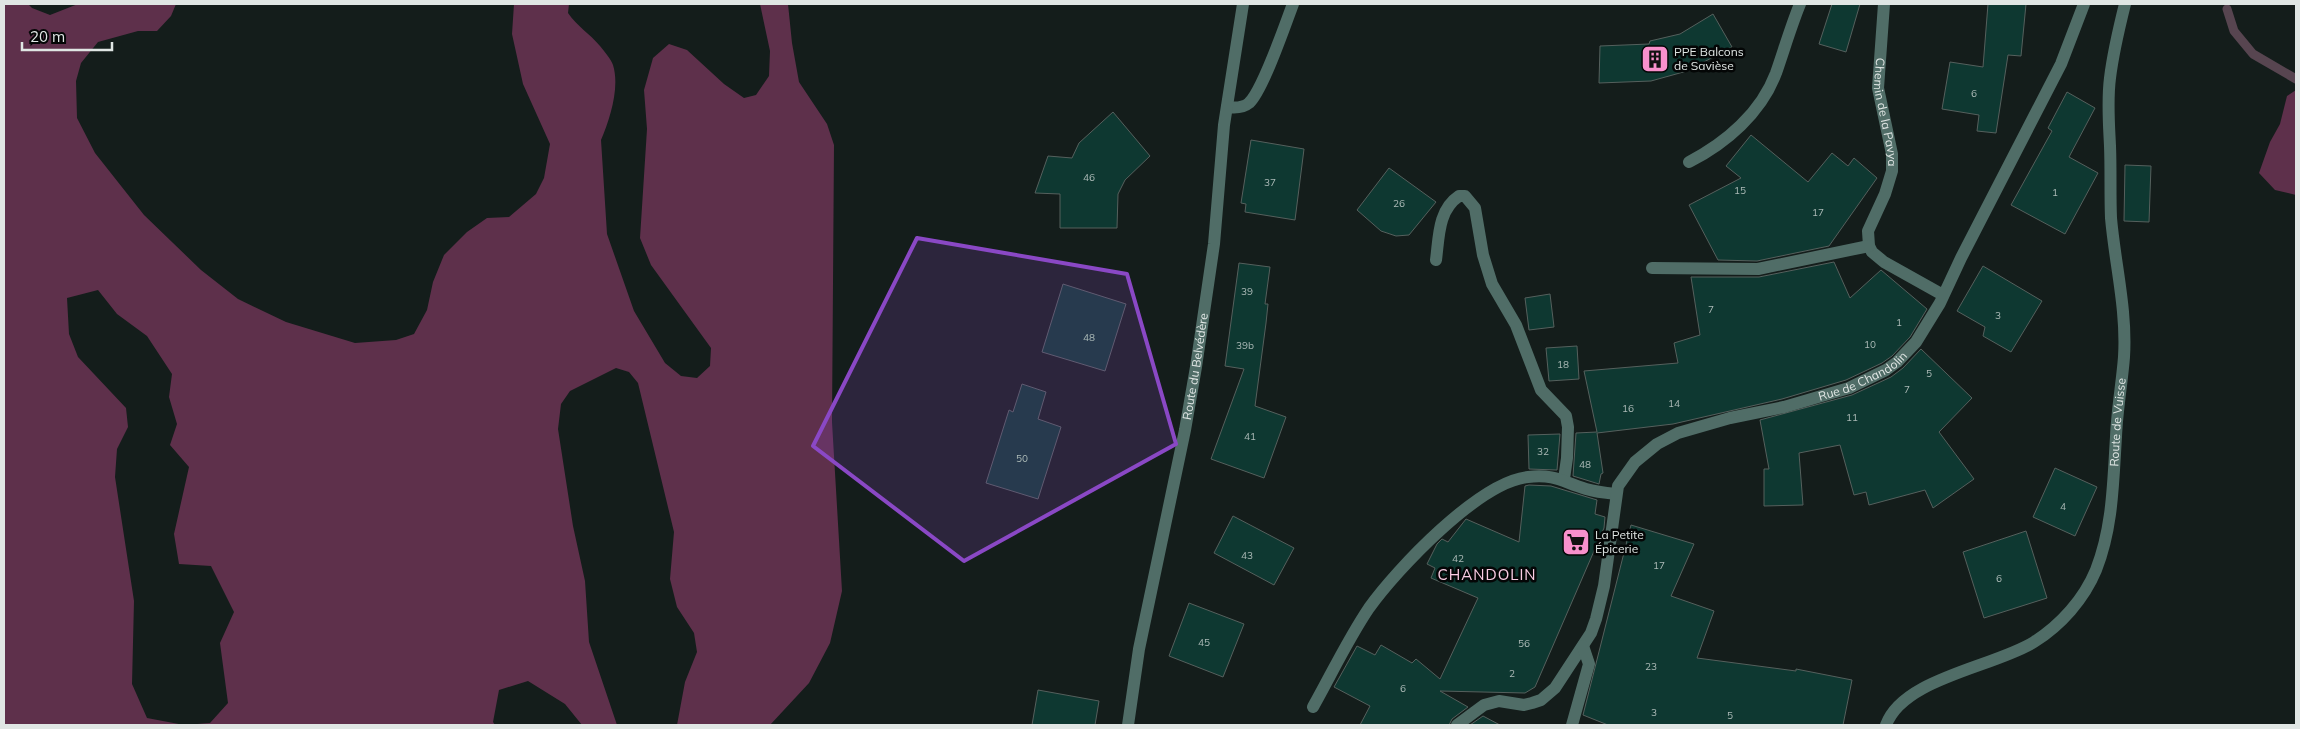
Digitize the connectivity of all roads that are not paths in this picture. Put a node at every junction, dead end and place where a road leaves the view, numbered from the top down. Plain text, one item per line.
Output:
1 (1243, 4) edge
2 (1293, 4) edge
3 (1800, 4) edge
4 (1884, 4) edge
5 (2084, 4) edge
6 (2125, 4) edge
7 (1227, 107) junction
8 (1689, 162) dead end
9 (1869, 246) junction
10 (1436, 260) dead end
11 (1652, 268) dead end
12 (1943, 295) junction
13 (1564, 479) junction
14 (1616, 494) junction
15 (1582, 646) junction
16 (1312, 707) dead end
17 (1128, 725) edge
18 (1457, 725) edge
19 (1572, 725) edge
20 (1886, 725) edge

1 - 7 street, Route du Belvédère
2 - 7 street
3 - 8 street
4 - 9 street, Chemin de la Pavya
5 - 12 street, Rue de Chandolin
6 - 20 street, Route de Vuisse
7 - 17 street, Route du Belvédère
9 - 11 street
9 - 12 street
10 - 13 street
12 - 14 street, Rue de Chandolin
13 - 14 street
13 - 16 street
14 - 15 street, Rue de Chandolin
15 - 18 street, Rue de Chandolin
15 - 19 street

